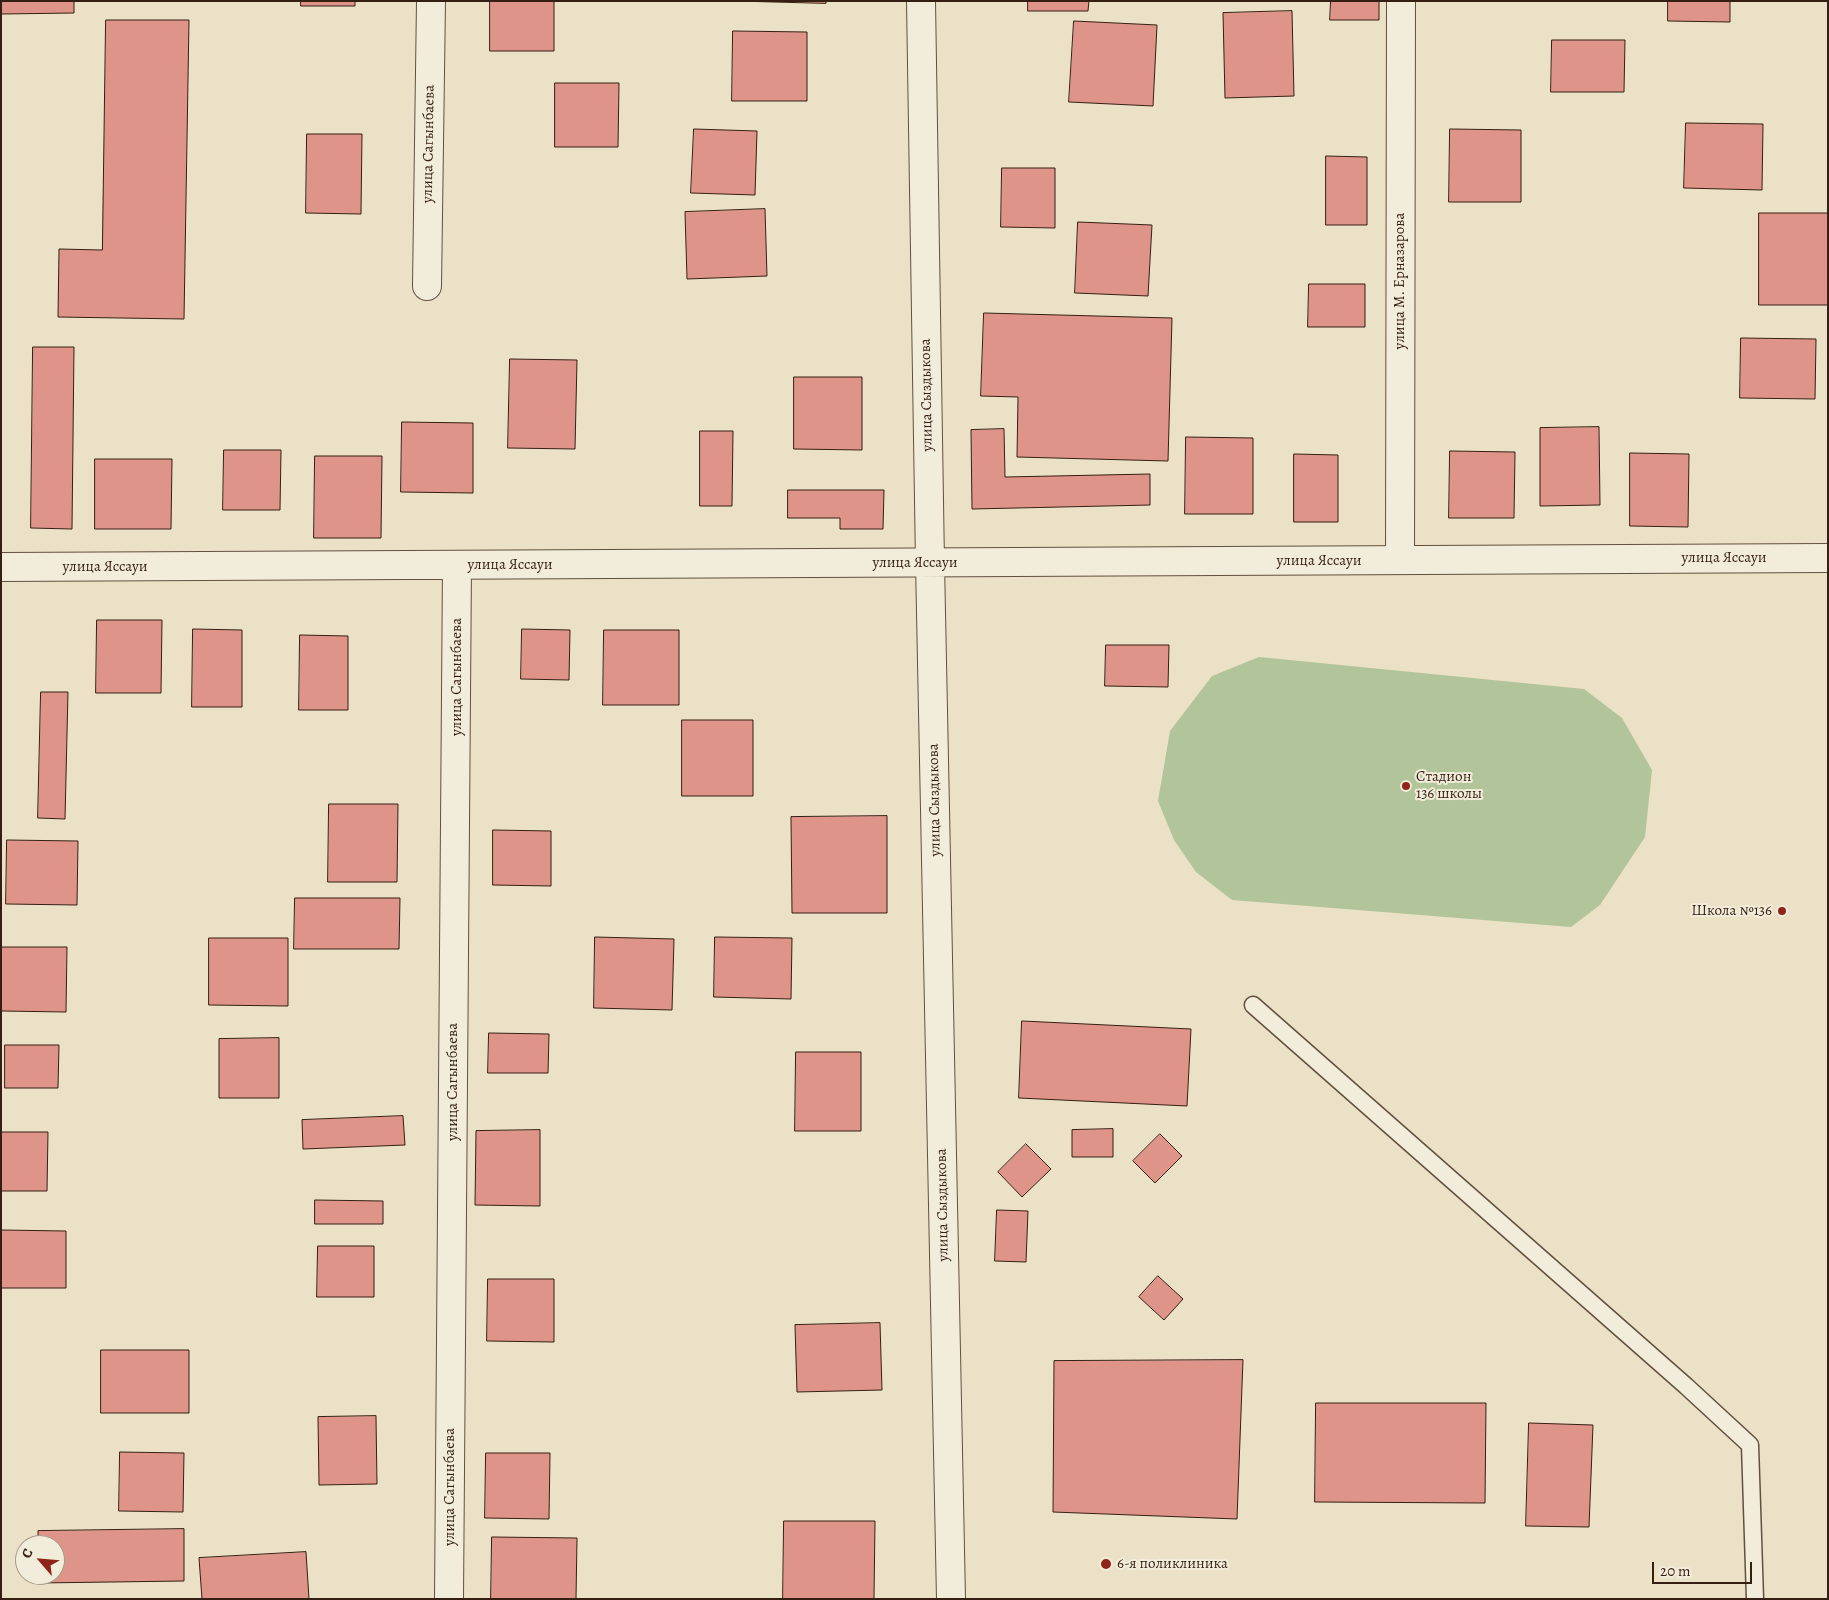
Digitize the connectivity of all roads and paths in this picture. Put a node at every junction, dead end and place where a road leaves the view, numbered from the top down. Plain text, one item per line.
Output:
1 (431, 1) edge
2 (921, 1) edge
3 (1401, 1) edge
4 (427, 286) dead end
5 (1828, 558) edge
6 (1400, 560) junction
7 (930, 563) junction
8 (457, 565) junction
9 (1, 567) edge
10 (1253, 1005) dead end
11 (449, 1599) edge
12 (952, 1599) edge
13 (1755, 1599) edge

1 - 4 street, улица Сагынбаева
2 - 7 street, улица Сыздыкова
3 - 6 street, улица М. Ерназарова
5 - 6 street, улица Яссауи
6 - 7 street, улица Яссауи
7 - 8 street, улица Яссауи
7 - 12 street, улица Сыздыкова
8 - 9 street, улица Яссауи
8 - 11 street, улица Сагынбаева
10 - 13 lane

